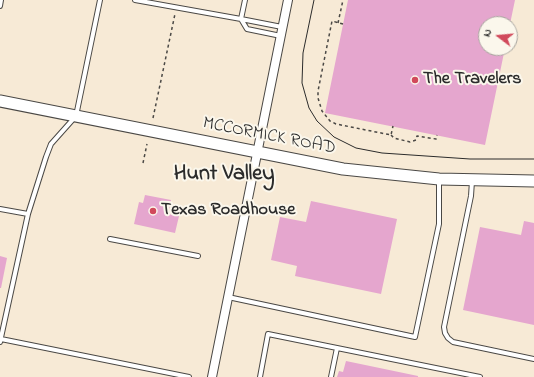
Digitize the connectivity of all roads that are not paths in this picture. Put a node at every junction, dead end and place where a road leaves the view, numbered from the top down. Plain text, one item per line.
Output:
1 (1, 0) edge
2 (100, 0) edge
3 (135, 0) edge
4 (245, 0) edge
5 (288, 0) edge
6 (0, 6) edge
7 (241, 20) junction
8 (283, 27) junction
9 (281, 36) junction
10 (0, 101) edge
11 (76, 116) junction
12 (257, 152) junction
13 (439, 179) junction
14 (472, 180) junction
15 (534, 181) edge
16 (0, 208) edge
17 (28, 214) junction
18 (110, 239) dead end
19 (198, 256) dead end
20 (228, 297) junction
21 (0, 340) edge
22 (337, 348) junction
23 (534, 359) edge
24 (189, 377) edge
25 (212, 377) edge
26 (260, 377) edge
27 (331, 377) edge
28 (480, 377) edge

1 - 6 lane
2 - 11 lane
3 - 7 lane
4 - 7 lane
5 - 8 street
7 - 8 lane
7 - 9 lane
8 - 9 street
9 - 12 street
10 - 11 main road, MCCORMICK ROAD
11 - 12 main road, MCCORMICK ROAD
11 - 17 lane
12 - 13 main road, MCCORMICK ROAD
12 - 20 street
13 - 14 main road, MCCORMICK ROAD
13 - 20 lane
14 - 15 main road, MCCORMICK ROAD
14 - 23 lane
16 - 17 lane
17 - 21 lane
18 - 19 lane
20 - 25 street
21 - 24 lane
22 - 26 lane
22 - 27 lane
22 - 28 lane

